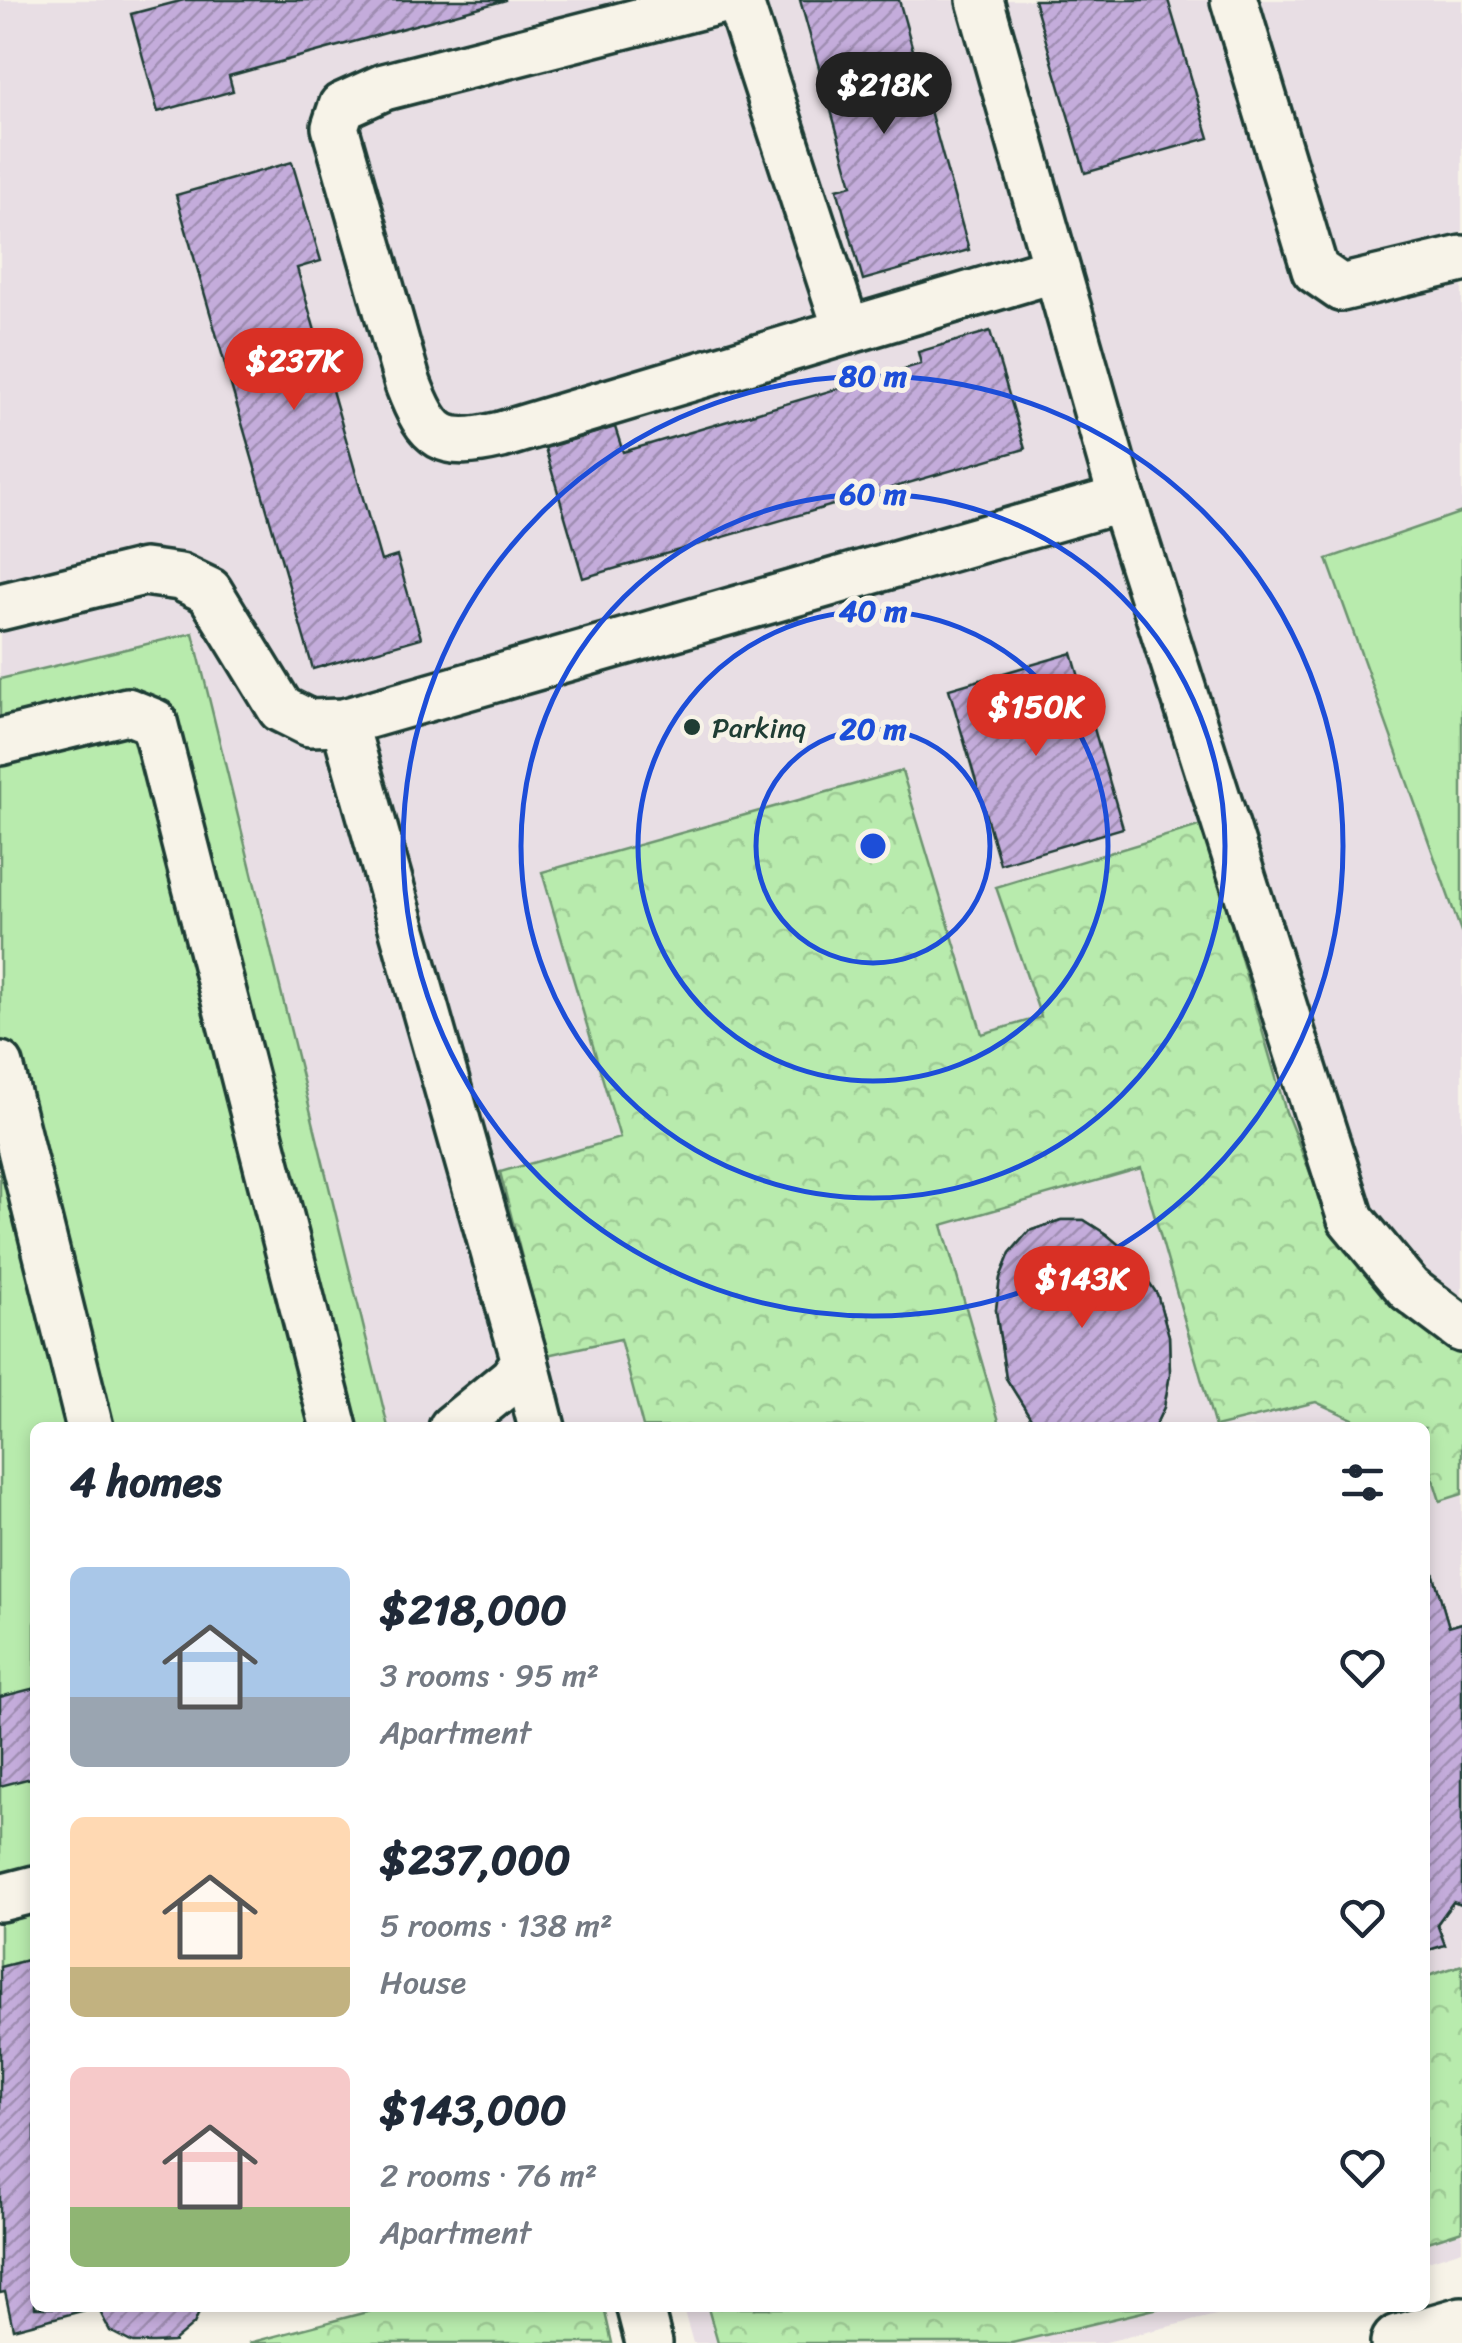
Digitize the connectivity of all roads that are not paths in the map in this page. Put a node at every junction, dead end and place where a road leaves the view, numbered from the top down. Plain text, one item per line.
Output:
1 (723, 0) edge
2 (739, 0) edge
3 (980, 0) edge
4 (1234, 0) edge
5 (1462, 259) edge
6 (1056, 269) junction
7 (847, 330) junction
8 (1122, 500) junction
9 (0, 606) edge
10 (344, 722) junction
11 (0, 742) edge
12 (0, 1065) edge
13 (1462, 1328) edge
14 (525, 1361) junction
15 (89, 1422) edge
16 (332, 1422) edge
17 (460, 1422) edge
18 (540, 1422) edge
19 (30, 1889) edge
20 (0, 1898) edge
21 (641, 2312) edge
22 (1462, 2325) edge
23 (649, 2343) edge
24 (1399, 2343) edge

1 - 7 lane
2 - 7 lane
3 - 6 lane
4 - 5 lane
6 - 7 lane
6 - 8 lane
8 - 10 lane
8 - 13 lane
9 - 10 lane
10 - 14 lane
11 - 16 lane
12 - 15 lane
14 - 17 lane
14 - 18 lane
19 - 20 lane
21 - 23 lane
22 - 24 main road

